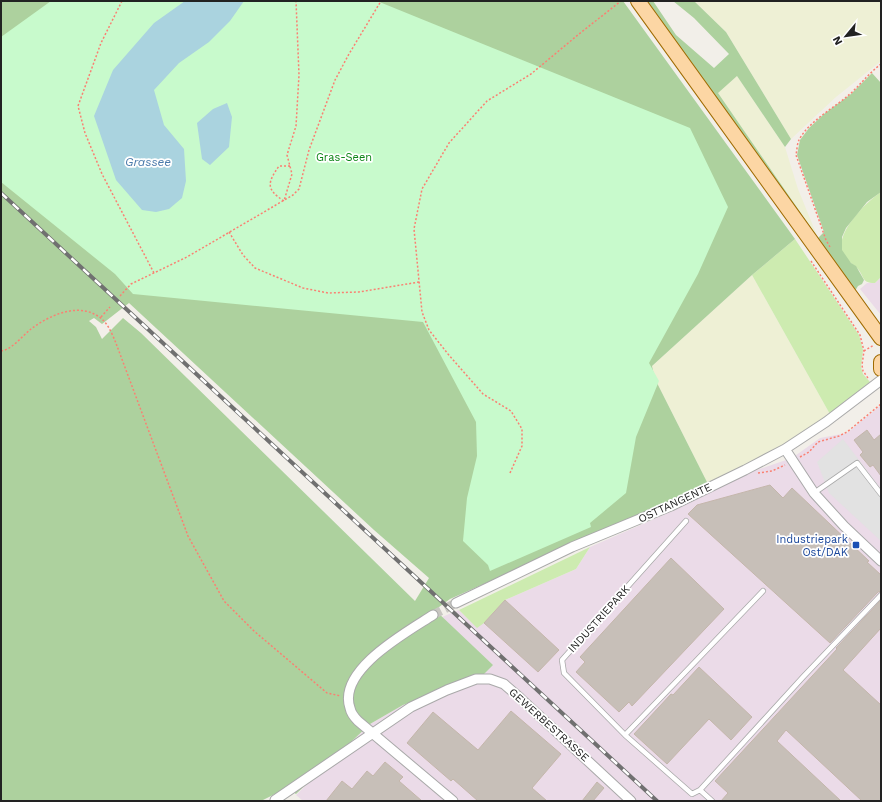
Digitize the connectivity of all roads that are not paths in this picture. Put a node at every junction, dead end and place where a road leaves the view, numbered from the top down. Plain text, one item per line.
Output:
1 (638, 1) edge
2 (881, 338) edge
3 (881, 362) edge
4 (881, 369) edge
5 (878, 383) edge
6 (785, 449) junction
7 (814, 493) junction
8 (881, 494) edge
9 (686, 520) dead end
10 (881, 561) edge
11 (763, 591) dead end
12 (881, 595) edge
13 (456, 603) tunnel mouth
14 (433, 615) tunnel mouth
15 (372, 733) junction
16 (625, 735) junction
17 (700, 790) junction
18 (275, 800) dead end
19 (453, 801) edge
20 (631, 801) edge
21 (712, 801) edge

1 - 2 main road
3 - 4 main road
5 - 6 street, OSTTANGENTE
6 - 7 street
6 - 13 street, OSTTANGENTE
7 - 8 lane
7 - 10 street
9 - 16 lane, INDUSTRIEPARK
11 - 16 lane
12 - 17 lane
14 - 15 street
15 - 18 street, GEWERBESTRASSE
15 - 19 street
15 - 20 street, GEWERBESTRASSE
16 - 17 lane, INDUSTRIEPARK
17 - 21 lane

